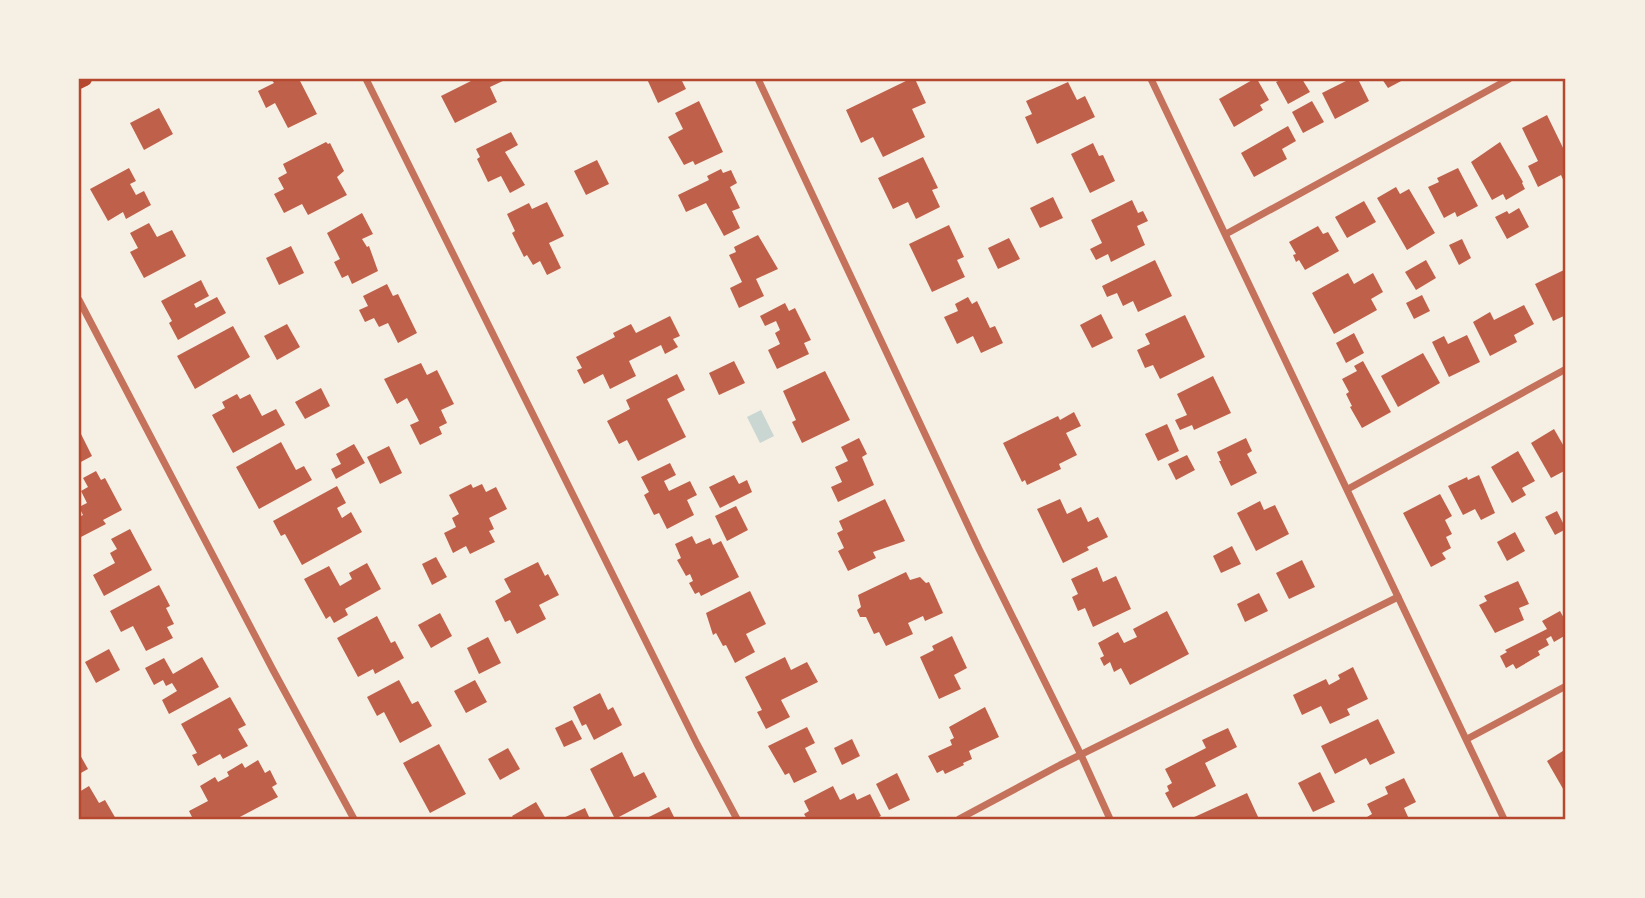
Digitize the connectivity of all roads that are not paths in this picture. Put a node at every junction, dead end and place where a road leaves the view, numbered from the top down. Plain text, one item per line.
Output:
1 (85, 79) edge
2 (366, 79) edge
3 (758, 79) edge
4 (1151, 79) edge
5 (1509, 79) edge
6 (79, 82) edge
7 (1226, 234) junction
8 (79, 300) edge
9 (1566, 369) edge
10 (1348, 489) junction
11 (1398, 597) junction
12 (1566, 686) edge
13 (1467, 739) junction
14 (1082, 755) junction
15 (354, 819) edge
16 (737, 819) edge
17 (958, 819) edge
18 (1110, 819) edge
19 (1504, 819) edge

1 - 6 main road
2 - 16 street
3 - 14 street
4 - 7 street
5 - 7 street
7 - 10 street
8 - 15 street
9 - 10 street
10 - 11 street
11 - 13 street
11 - 14 street
12 - 13 street
13 - 19 street
14 - 17 street
14 - 18 street

